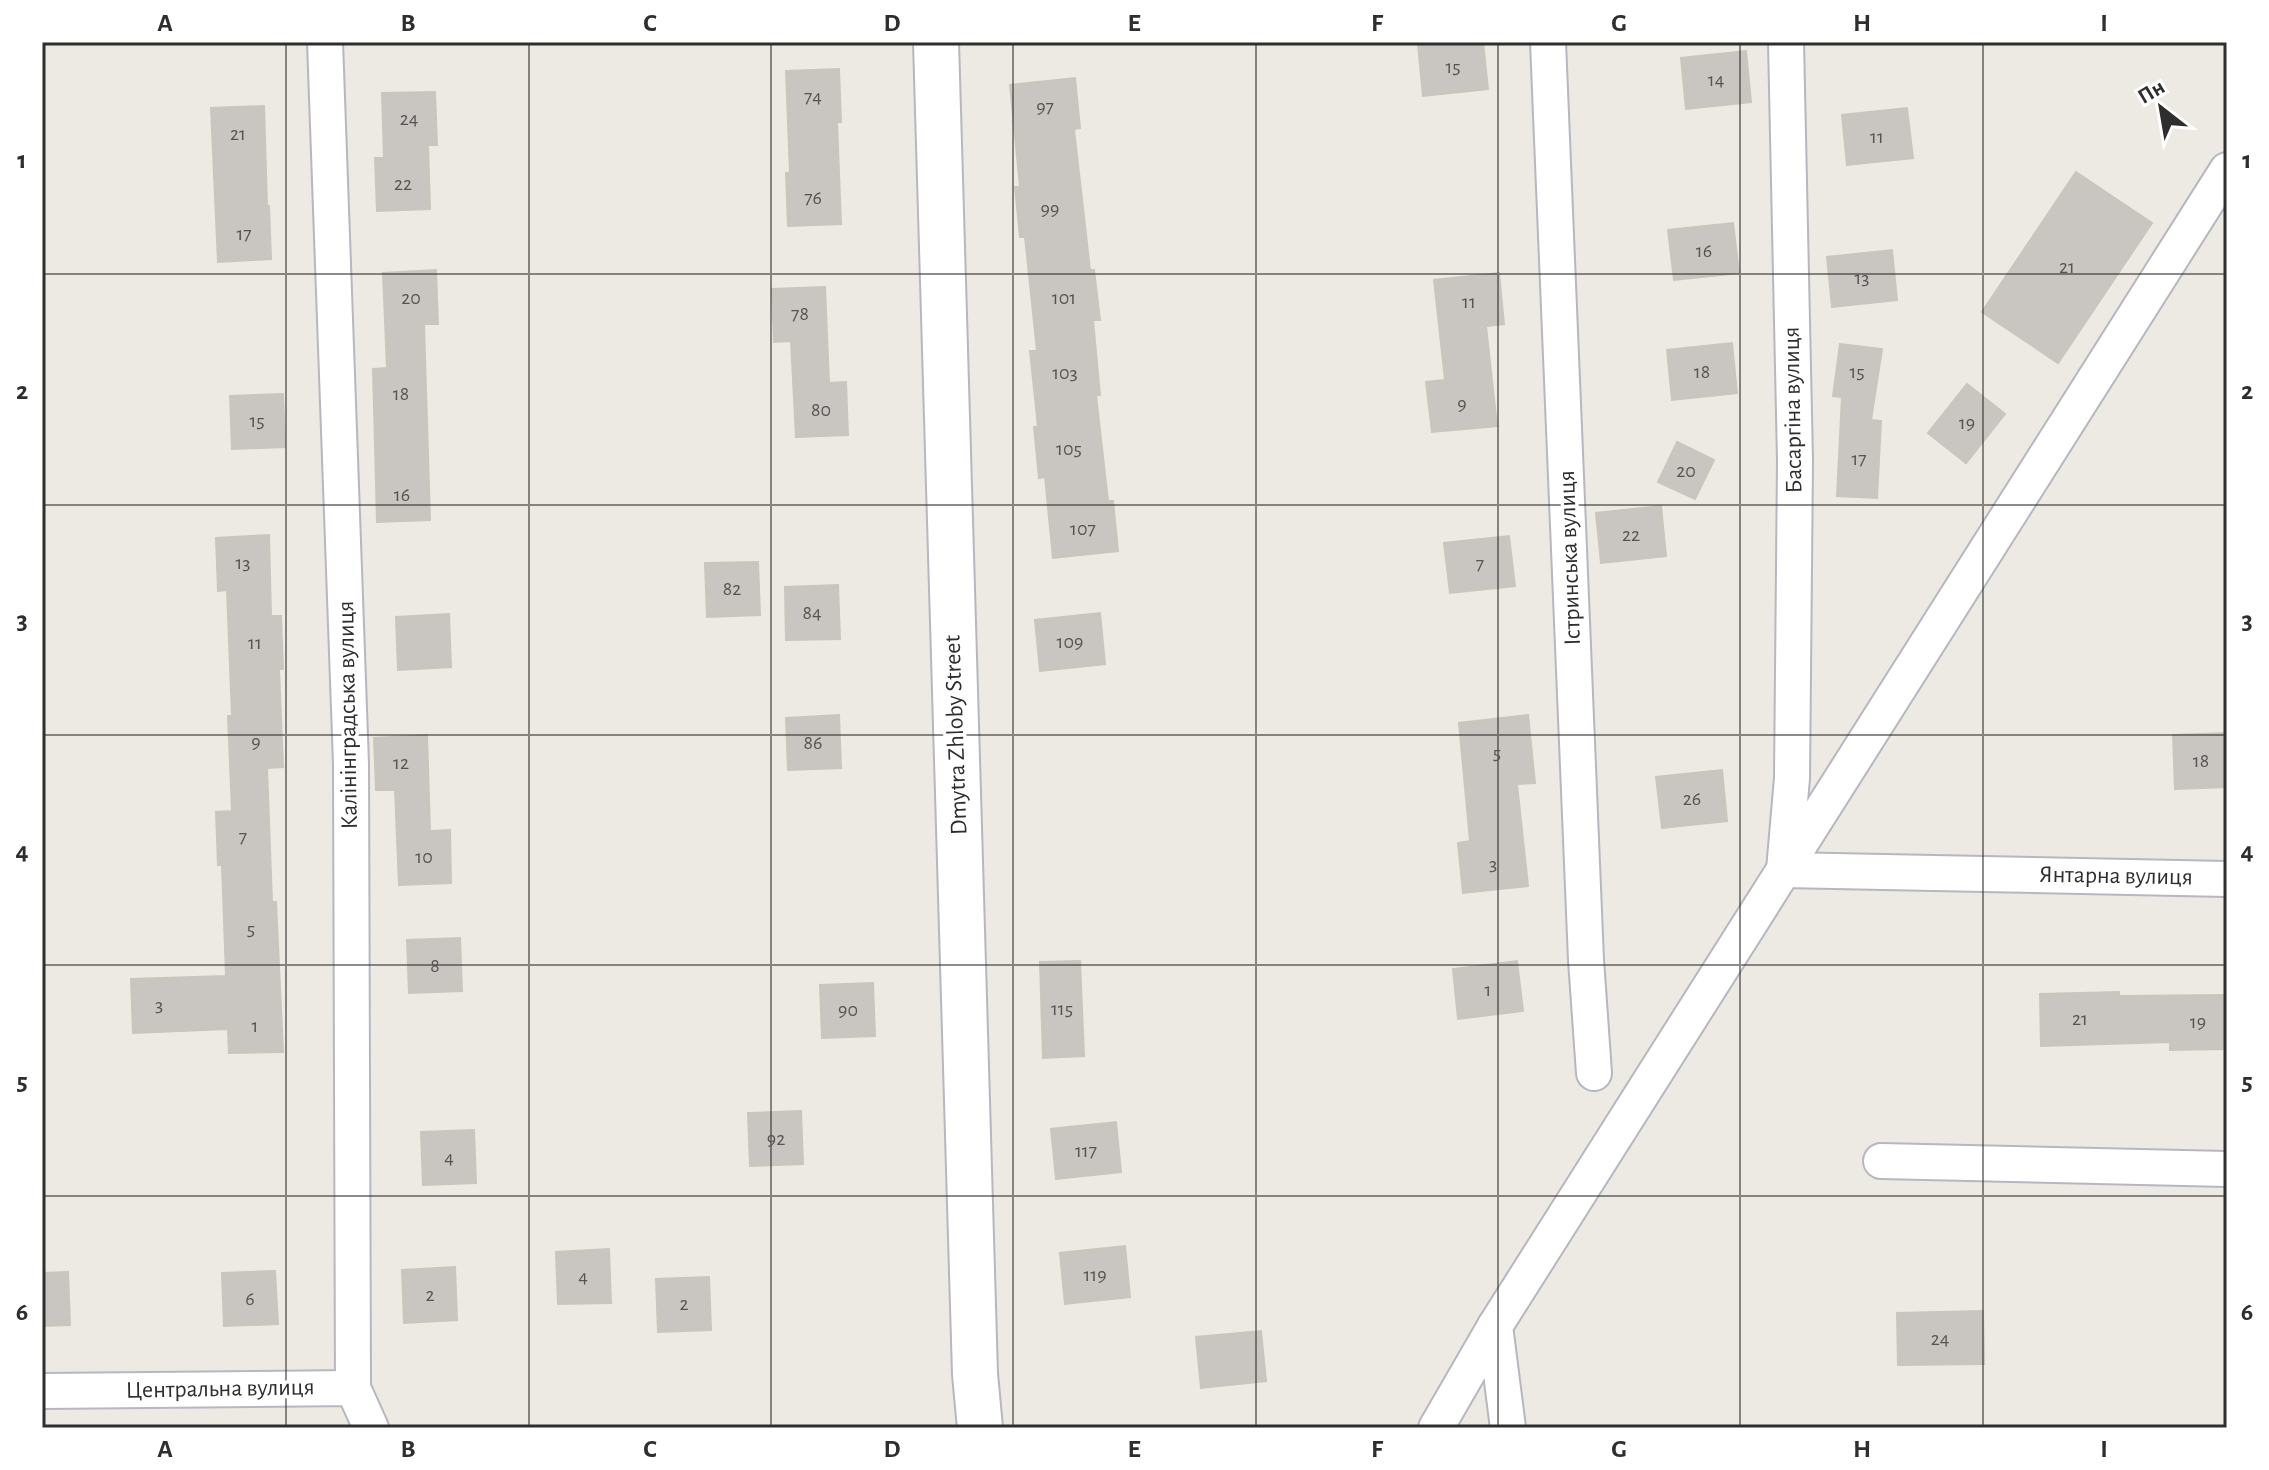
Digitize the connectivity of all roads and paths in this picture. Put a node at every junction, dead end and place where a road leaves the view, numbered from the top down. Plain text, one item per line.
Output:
1 (325, 42) edge
2 (936, 42) edge
3 (1548, 42) edge
4 (1786, 42) edge
5 (2227, 170) edge
6 (1784, 870) junction
7 (2227, 879) edge
8 (1594, 1073) dead end
9 (1881, 1161) dead end
10 (2227, 1169) edge
11 (1495, 1326) junction
12 (353, 1388) junction
13 (42, 1391) edge
14 (371, 1428) edge
15 (980, 1428) edge
16 (1436, 1428) edge
17 (1508, 1428) edge

1 - 12 street, Калінінградська вулиця
2 - 15 main road, Dmytra Zhloby Street
3 - 8 street, Істринська вулиця
4 - 6 street, Басаргіна вулиця
5 - 6 street
6 - 7 street, Янтарна вулиця
6 - 11 street
9 - 10 street
11 - 16 street
11 - 17 street
12 - 13 street, Центральна вулиця
12 - 14 street

